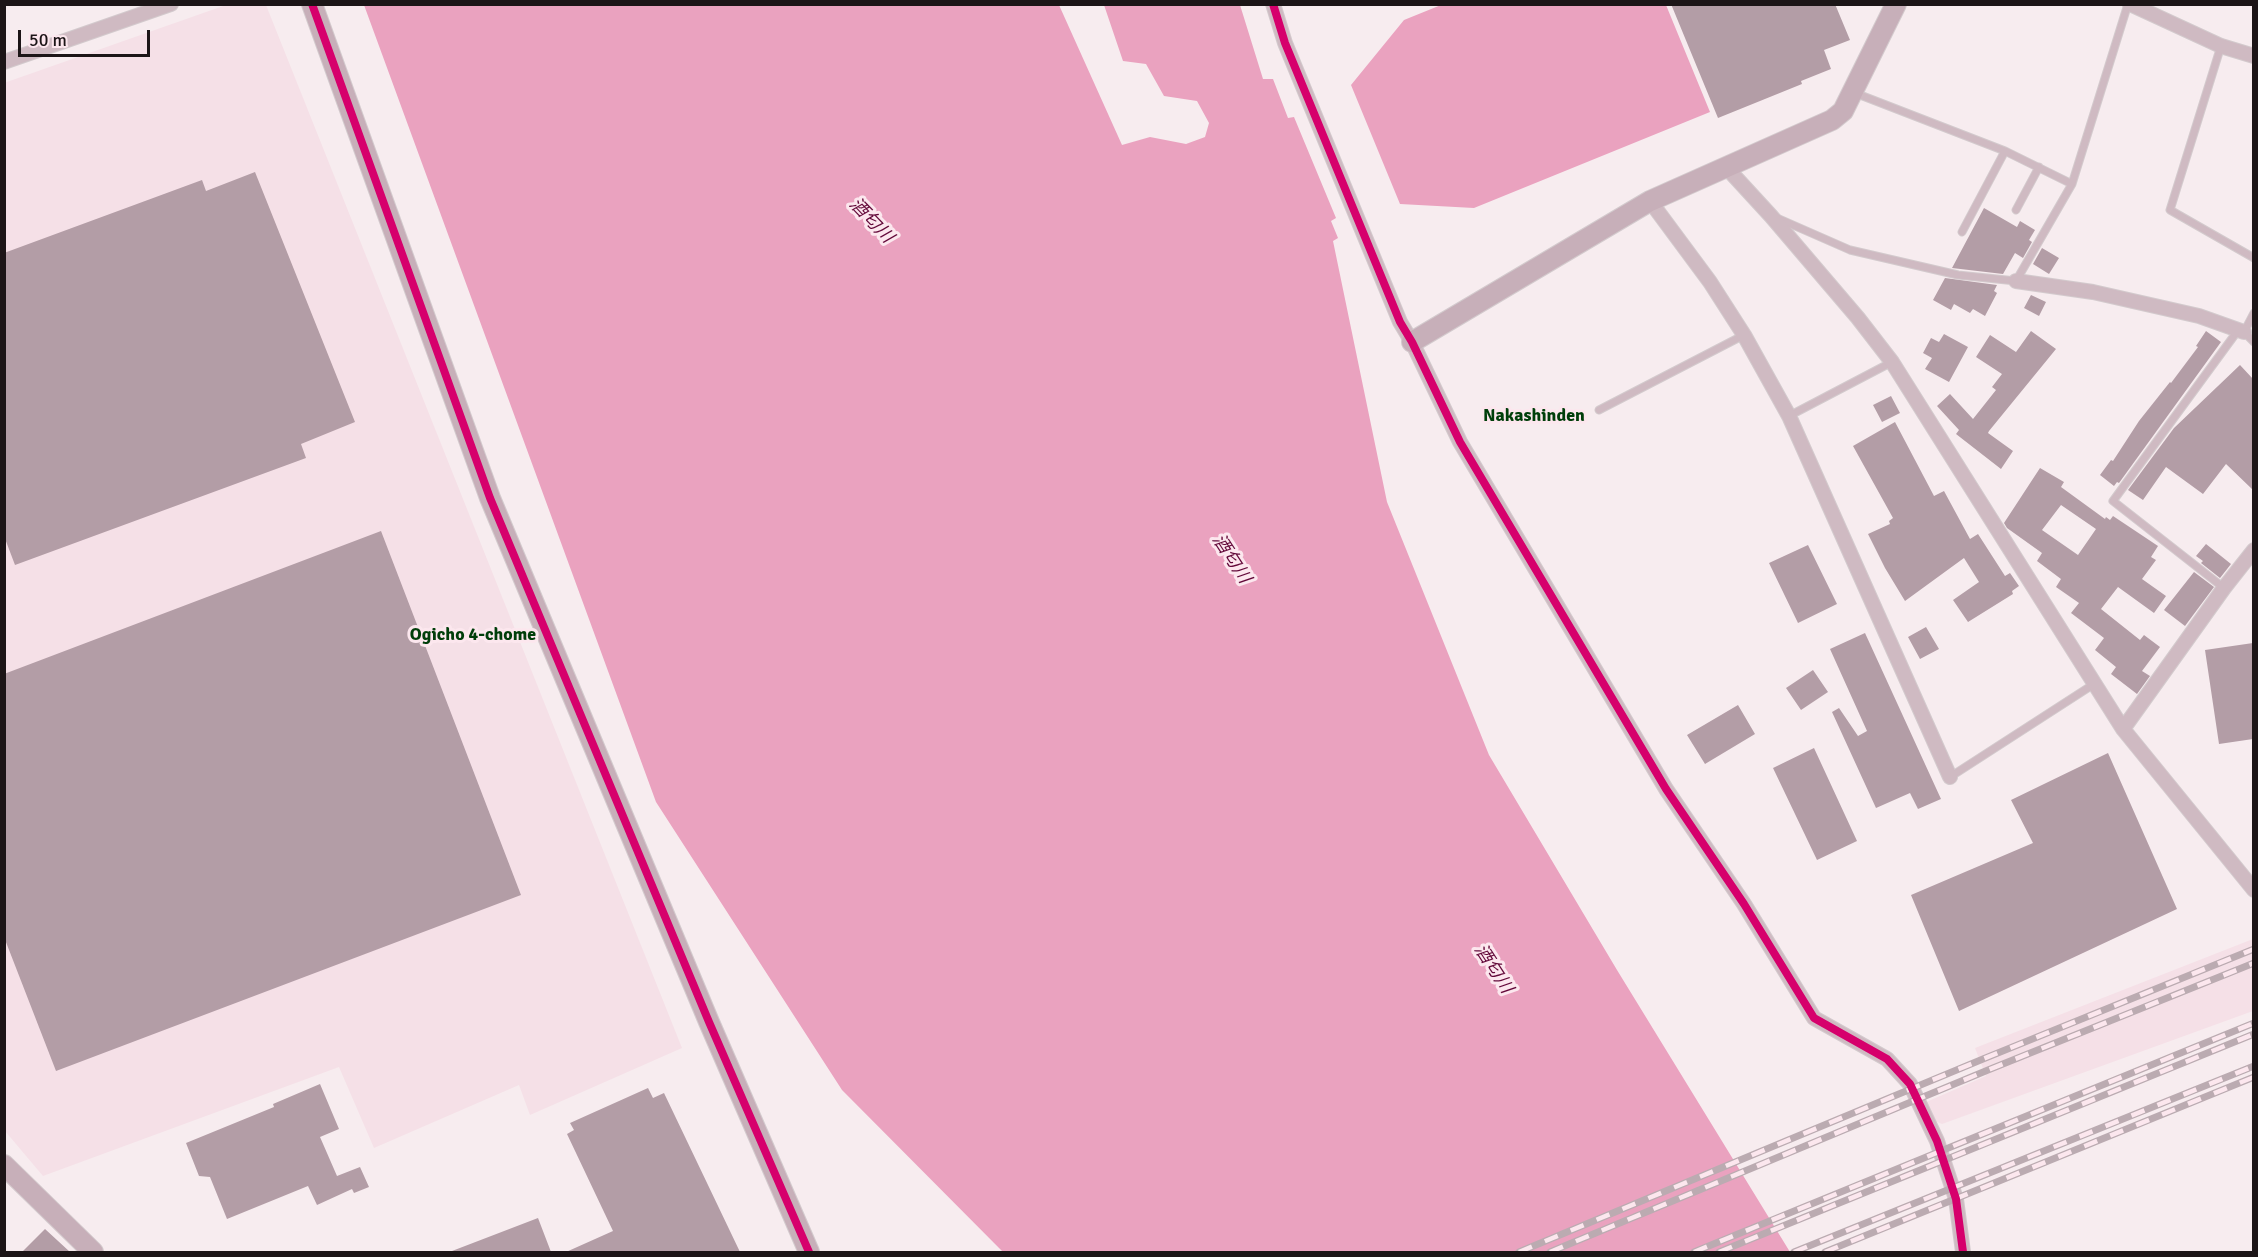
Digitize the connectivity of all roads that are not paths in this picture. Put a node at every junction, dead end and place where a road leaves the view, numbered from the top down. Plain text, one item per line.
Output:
1 (171, 4) edge
2 (312, 4) edge
3 (1273, 4) edge
4 (1896, 4) edge
5 (2129, 4) edge
6 (2221, 46) junction
7 (2253, 56) edge
8 (4, 62) edge
9 (1852, 92) junction
10 (2005, 151) junction
11 (1726, 167) junction
12 (2039, 167) junction
13 (2072, 184) junction
14 (1650, 201) junction
15 (2016, 210) dead end
16 (1772, 216) junction
17 (1962, 232) dead end
18 (2253, 258) edge
19 (2016, 282) junction
20 (2253, 313) edge
21 (2245, 334) edge
22 (1744, 335) junction
23 (1413, 342) junction
24 (1892, 362) junction
25 (1599, 410) dead end
26 (1789, 416) junction
27 (2253, 550) edge
28 (2224, 588) junction
29 (2095, 683) junction
30 (2123, 729) junction
31 (1950, 777) joint
32 (2253, 890) edge
33 (4, 1165) edge
34 (93, 1252) edge
35 (809, 1252) edge
36 (1963, 1252) edge

1 - 8 street
2 - 35 street
3 - 23 street
4 - 9 street
5 - 6 street
5 - 13 lane
6 - 7 street
6 - 18 lane
9 - 10 lane
9 - 11 street
10 - 12 lane
10 - 17 lane
11 - 14 street
11 - 16 street
12 - 13 lane
12 - 15 lane
13 - 19 lane
14 - 22 street
14 - 23 street
16 - 19 lane
16 - 24 street
19 - 21 street
20 - 21 lane
21 - 28 lane
22 - 25 lane
22 - 26 street
23 - 36 street
24 - 26 lane
24 - 29 street
26 - 31 street
27 - 28 street
28 - 30 street
29 - 30 street
29 - 31 lane
30 - 32 street
33 - 34 street

